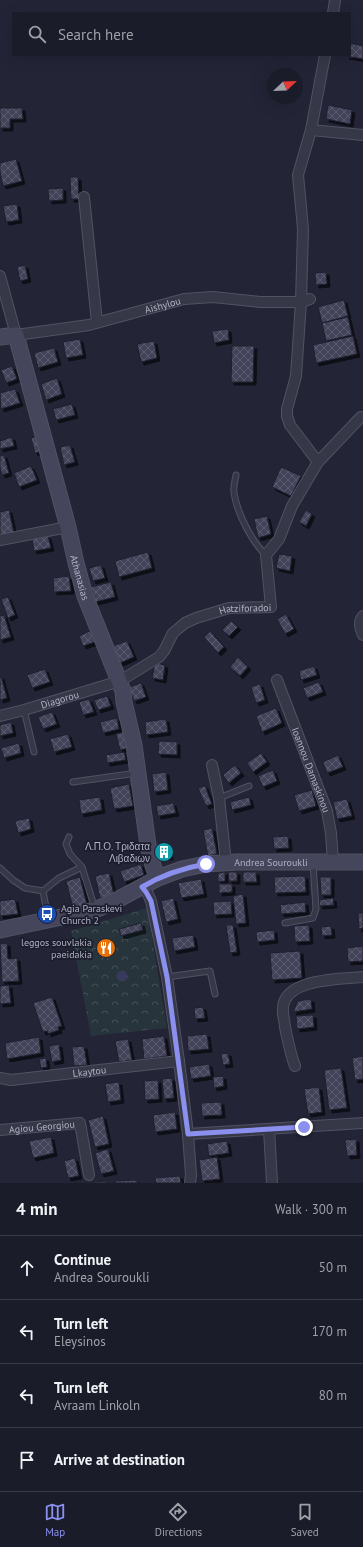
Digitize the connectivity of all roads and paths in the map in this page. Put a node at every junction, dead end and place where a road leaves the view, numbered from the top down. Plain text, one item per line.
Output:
1 (335, 0) edge
2 (333, 12) edge
3 (325, 56) edge
4 (311, 130) junction
5 (363, 135) edge
6 (84, 197) dead end
7 (0, 276) edge
8 (306, 300) junction
9 (97, 322) junction
10 (16, 335) junction
11 (0, 338) edge
12 (361, 417) dead end
13 (318, 462) junction
14 (236, 475) dead end
15 (68, 527) junction
16 (0, 540) edge
17 (266, 555) junction
18 (363, 616) edge
19 (363, 635) edge
20 (277, 680) dead end
21 (120, 681) junction
22 (24, 710) junction
23 (0, 716) edge
24 (34, 752) dead end
25 (212, 765) dead end
26 (138, 773) junction
27 (73, 782) dead end
28 (249, 786) dead end
29 (219, 798) junction
30 (69, 838) dead end
31 (313, 862) junction
32 (333, 862) junction
33 (363, 862) edge
34 (226, 863) junction
35 (82, 867) junction
36 (0, 868) edge
37 (158, 878) junction
38 (142, 887) junction
39 (43, 891) junction
40 (95, 910) junction
41 (48, 920) junction
42 (285, 923) dead end
43 (0, 930) edge
44 (167, 977) junction
45 (363, 977) edge
46 (215, 994) dead end
47 (179, 1061) junction
48 (295, 1066) dead end
49 (0, 1078) edge
50 (363, 1123) edge
51 (268, 1129) junction
52 (0, 1130) edge
53 (188, 1134) junction
54 (89, 1174) dead end
55 (190, 1183) edge
56 (272, 1183) edge

1 - 2 street
3 - 4 street
4 - 5 street
4 - 8 street
6 - 9 street
7 - 10 street, Athanasias
8 - 9 street, Aishylou
8 - 13 street
9 - 10 street, Aishylou
10 - 11 street
10 - 15 street, Athanasias
12 - 13 street
13 - 17 street
14 - 17 lane
15 - 16 street
15 - 21 street, Athanasias
17 - 21 street, Hatziforadoi
18 - 19 street
20 - 32 street, Ioannou Damaskinou
21 - 22 street, Diagorou
21 - 26 street, Athanasias
22 - 23 street, Diagorou
22 - 24 lane
25 - 29 street
26 - 27 lane
26 - 37 street, Athanasias
28 - 29 lane
29 - 34 street
30 - 35 lane
31 - 32 street, Andrea Souroukli
31 - 34 street, Andrea Souroukli
31 - 42 lane
32 - 33 street, Andrea Souroukli
34 - 37 street, Andrea Souroukli
35 - 39 lane
35 - 40 lane
36 - 39 lane
37 - 38 street, Andrea Souroukli
38 - 40 street, Andrea Souroukli
38 - 44 street
39 - 41 lane
40 - 41 street, Andrea Souroukli
41 - 43 street, Andrea Souroukli
44 - 46 lane
44 - 47 street
45 - 48 street
47 - 49 street, Lkaytou
47 - 53 street
50 - 51 street
51 - 53 street
51 - 56 street
52 - 54 street, Agiou Georgiou
53 - 55 street

